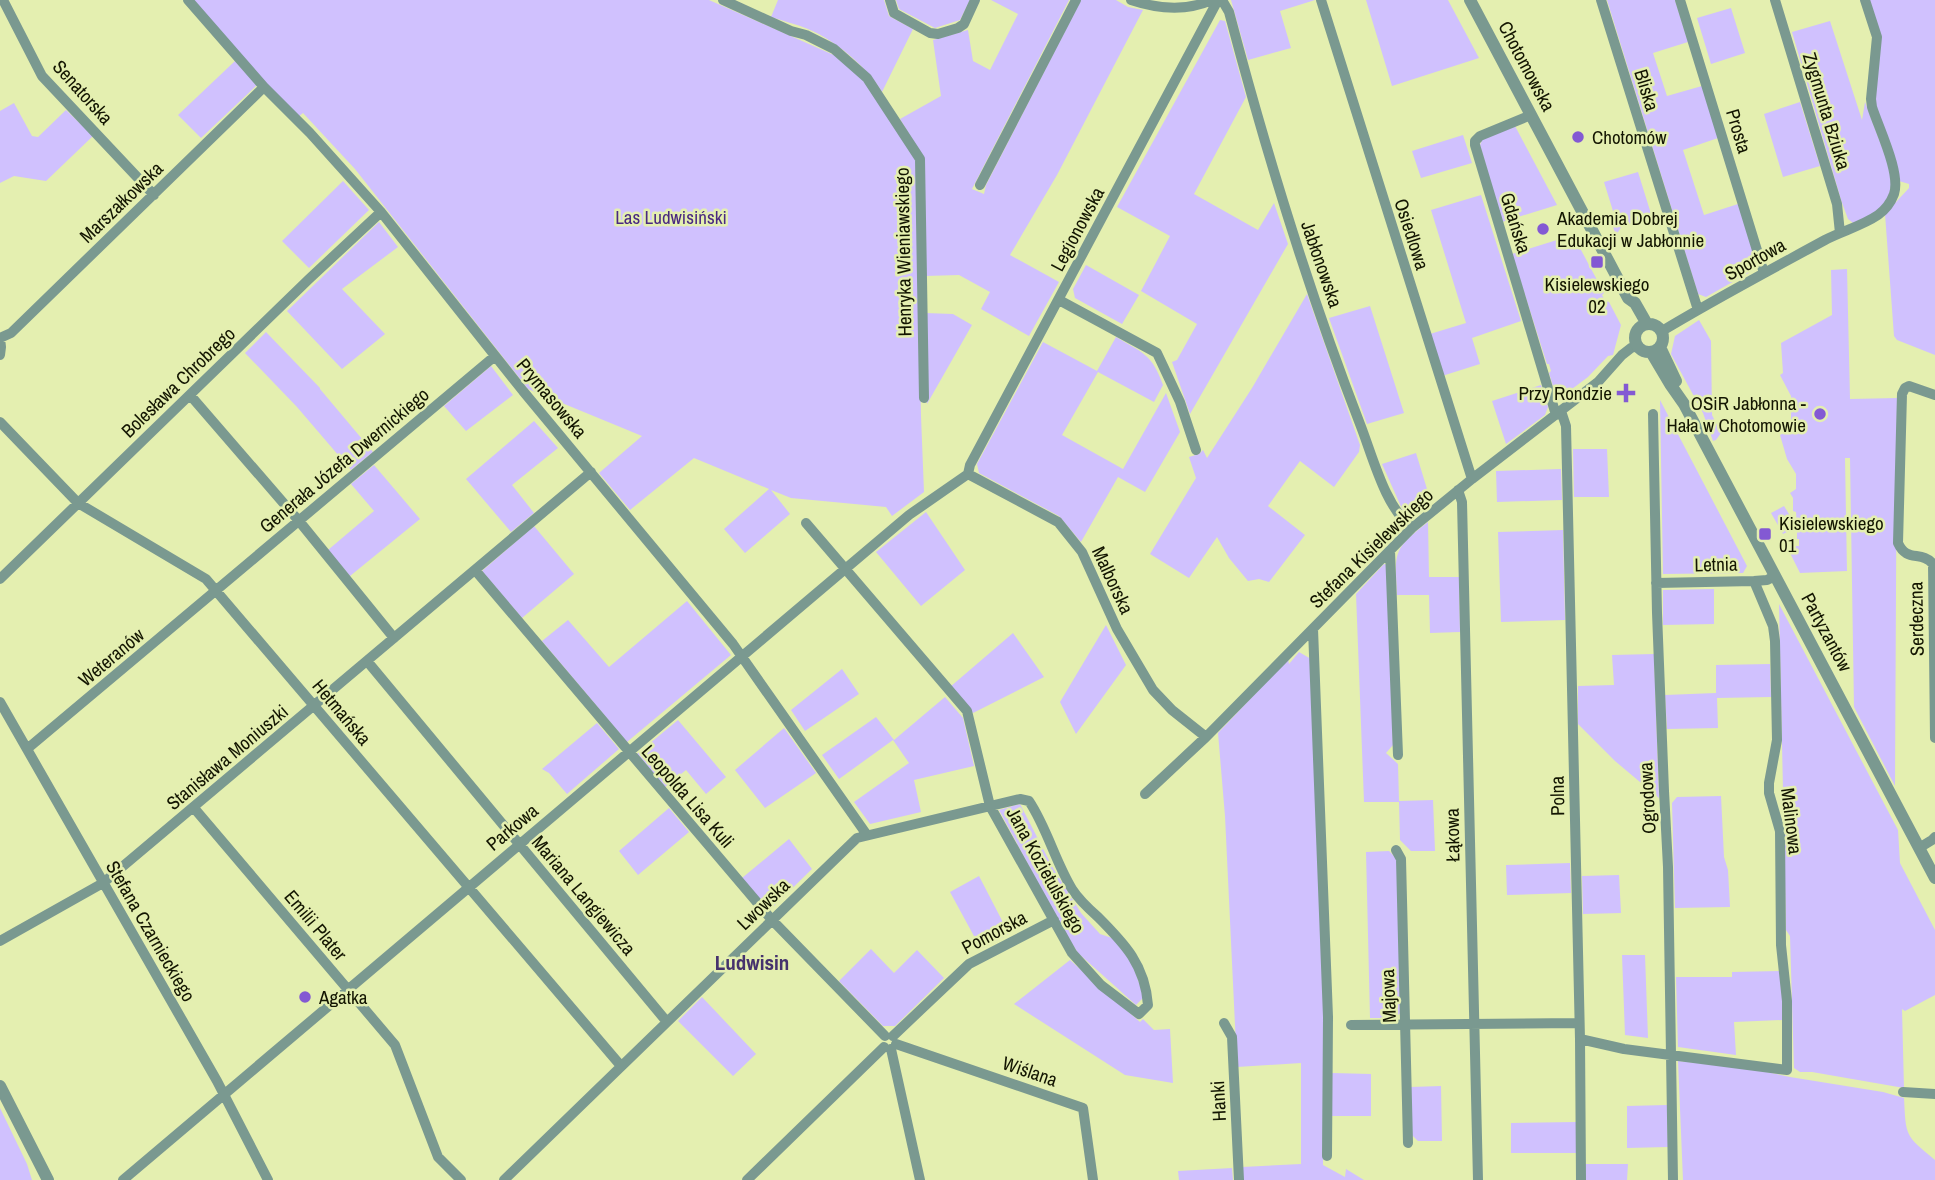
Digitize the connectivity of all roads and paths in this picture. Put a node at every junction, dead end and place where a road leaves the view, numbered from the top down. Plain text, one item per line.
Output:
1 (188, 0) edge
2 (723, 0) edge
3 (890, 0) edge
4 (975, 0) edge
5 (1076, 0) edge
6 (1131, 0) edge
7 (1212, 0) edge
8 (1220, 0) edge
9 (1321, 0) edge
10 (1470, 0) edge
11 (1601, 0) edge
12 (1680, 0) edge
13 (1776, 0) edge
14 (1865, 0) edge
15 (5, 3) edge
16 (264, 87) junction
17 (1531, 115) junction
18 (980, 185) dead end
19 (154, 195) junction
20 (381, 212) junction
21 (1840, 233) junction
22 (1764, 273) junction
23 (1059, 300) junction
24 (1698, 310) junction
25 (1642, 326) junction
26 (1662, 331) junction
27 (0, 338) edge
28 (1637, 346) junction
29 (1656, 350) junction
30 (0, 355) edge
31 (495, 356) junction
32 (190, 395) junction
33 (1935, 395) edge
34 (924, 397) dead end
35 (1559, 413) junction
36 (1653, 414) dead end
37 (0, 422) edge
38 (1196, 450) dead end
39 (592, 472) junction
40 (968, 474) junction
41 (1472, 478) junction
42 (1458, 490) junction
43 (78, 503) junction
44 (299, 521) junction
45 (806, 523) dead end
46 (1412, 528) junction
47 (1390, 551) junction
48 (844, 569) junction
49 (475, 570) junction
50 (1775, 576) junction
51 (0, 579) edge
52 (1754, 581) junction
53 (1656, 583) junction
54 (216, 591) junction
55 (1313, 629) junction
56 (394, 638) junction
57 (742, 656) junction
58 (367, 661) junction
59 (0, 702) edge
60 (314, 706) junction
61 (1206, 737) junction
62 (1935, 738) edge
63 (27, 749) junction
64 (628, 752) junction
65 (1398, 755) dead end
66 (1145, 794) dead end
67 (1031, 802) joint
68 (990, 806) junction
69 (194, 808) junction
70 (867, 835) junction
71 (1935, 837) edge
72 (519, 844) junction
73 (1919, 848) junction
74 (1396, 850) dead end
75 (1935, 878) edge
76 (103, 883) junction
77 (468, 888) junction
78 (772, 920) junction
79 (1054, 920) junction
80 (0, 941) edge
81 (348, 989) junction
82 (667, 1022) junction
83 (1224, 1023) dead end
84 (1474, 1023) junction
85 (1579, 1023) junction
86 (1406, 1024) junction
87 (1351, 1025) dead end
88 (1580, 1039) junction
89 (890, 1042) junction
90 (1670, 1056) junction
91 (621, 1066) junction
92 (0, 1086) edge
93 (1903, 1092) dead end
94 (223, 1094) junction
95 (1935, 1094) edge
96 (1408, 1143) dead end
97 (1327, 1156) dead end
98 (45, 1178) edge
99 (123, 1180) edge
100 (268, 1180) edge
101 (461, 1180) edge
102 (504, 1180) edge
103 (747, 1180) edge
104 (920, 1180) edge
105 (1093, 1180) edge
106 (1239, 1180) edge
107 (1478, 1180) edge
108 (1581, 1180) edge
109 (1673, 1180) edge

1 - 16 street, Prymasowska
2 - 34 street, Henryka Wieniawskiego
3 - 4 street
5 - 18 street
6 - 7 street
8 - 23 street, Legionowska
8 - 46 street, Jabłonowska
9 - 41 street, Osiedlowa
10 - 17 street, Chotomowska
11 - 24 street, Bliska
12 - 22 street, Prosta
13 - 21 street, Zygmunta Bziuka
14 - 21 street, Sportowa
15 - 19 street, Senatorska
16 - 19 street, Marszałkowska
16 - 20 street, Prymasowska
17 - 25 street, Chotomowska
17 - 35 street, Gdańska
19 - 27 street, Marszałkowska
20 - 31 street, Prymasowska
20 - 32 street, Bolesława Chrobrego
21 - 22 street, Sportowa
22 - 24 street, Sportowa
23 - 38 street
23 - 40 street, Legionowska
24 - 26 street, Sportowa
25 - 26 street
25 - 28 street
26 - 29 street
27 - 30 street
28 - 29 street
28 - 35 street, Stefana Kisielewskiego
29 - 50 street, Partyzantów
31 - 39 street, Prymasowska
31 - 44 street, Generała Józefa Dwernickiego
32 - 43 street, Bolesława Chrobrego
32 - 44 street
33 - 62 street, Serdeczna
35 - 41 street, Stefana Kisielewskiego
35 - 85 street, Polna
36 - 53 street, Ogrodowa
37 - 43 street, Hetmańska
39 - 49 street, Stanisława Moniuszki
39 - 57 street, Prymasowska
40 - 48 street, Parkowa
40 - 61 street, Malborska
41 - 42 street, Stefana Kisielewskiego
42 - 46 street, Stefana Kisielewskiego
42 - 84 street, Łąkowa
43 - 51 street, Bolesława Chrobrego
43 - 54 street, Hetmańska
44 - 54 street, Generała Józefa Dwernickiego
44 - 56 street
45 - 48 street, Jana Kozietulskiego
46 - 47 street, Stefana Kisielewskiego
47 - 55 street, Stefana Kisielewskiego
47 - 65 street
48 - 57 street, Parkowa
48 - 68 street, Jana Kozietulskiego
49 - 56 street, Stanisława Moniuszki
49 - 64 street, Leopolda Lisa Kuli
50 - 52 street, Letnia
50 - 73 street, Partyzantów
52 - 53 street, Letnia
52 - 90 street, Malinowa
53 - 90 street, Ogrodowa
54 - 60 street, Hetmańska
54 - 63 street, Weteranów
55 - 61 street, Stefana Kisielewskiego
55 - 97 street
56 - 58 street, Stanisława Moniuszki
57 - 64 street, Parkowa
57 - 70 street, Prymasowska
58 - 60 street, Stanisława Moniuszki
58 - 72 street, Mariana Langiewicza
59 - 63 street, Stefana Czarnieckiego
60 - 69 street, Stanisława Moniuszki
60 - 77 street, Hetmańska
61 - 66 street, Stefana Kisielewskiego
63 - 76 street, Stefana Czarnieckiego
64 - 72 street, Parkowa
64 - 78 street, Leopolda Lisa Kuli
67 - 68 street, Lwowska
67 - 79 street, Jana Kozietulskiego
68 - 70 street, Lwowska
68 - 79 street, Jana Kozietulskiego
69 - 76 street, Stanisława Moniuszki
69 - 81 street, Emilii Plater
70 - 78 street, Lwowska
71 - 73 street
72 - 77 street, Parkowa
72 - 82 street, Mariana Langiewicza
73 - 75 street, Partyzantów
74 - 86 street, Majowa
76 - 80 street, Stanisława Moniuszki
76 - 94 street, Stefana Czarnieckiego
77 - 81 street, Parkowa
77 - 91 street, Hetmańska
78 - 82 street, Lwowska
78 - 89 street, Leopolda Lisa Kuli
79 - 89 street, Pomorska
81 - 94 street, Parkowa
81 - 101 street, Emilii Plater
82 - 91 street, Lwowska
83 - 106 street, Hanki
84 - 85 street
84 - 86 street
84 - 107 street, Łąkowa
85 - 88 street, Polna
86 - 87 street
86 - 96 street, Majowa
88 - 90 street
88 - 108 street, Polna
89 - 103 street, Pomorska
89 - 104 street
89 - 105 street, Wiślana
90 - 109 street, Ogrodowa
91 - 102 street, Lwowska
92 - 98 street
93 - 95 street
94 - 99 street, Parkowa
94 - 100 street, Stefana Czarnieckiego

